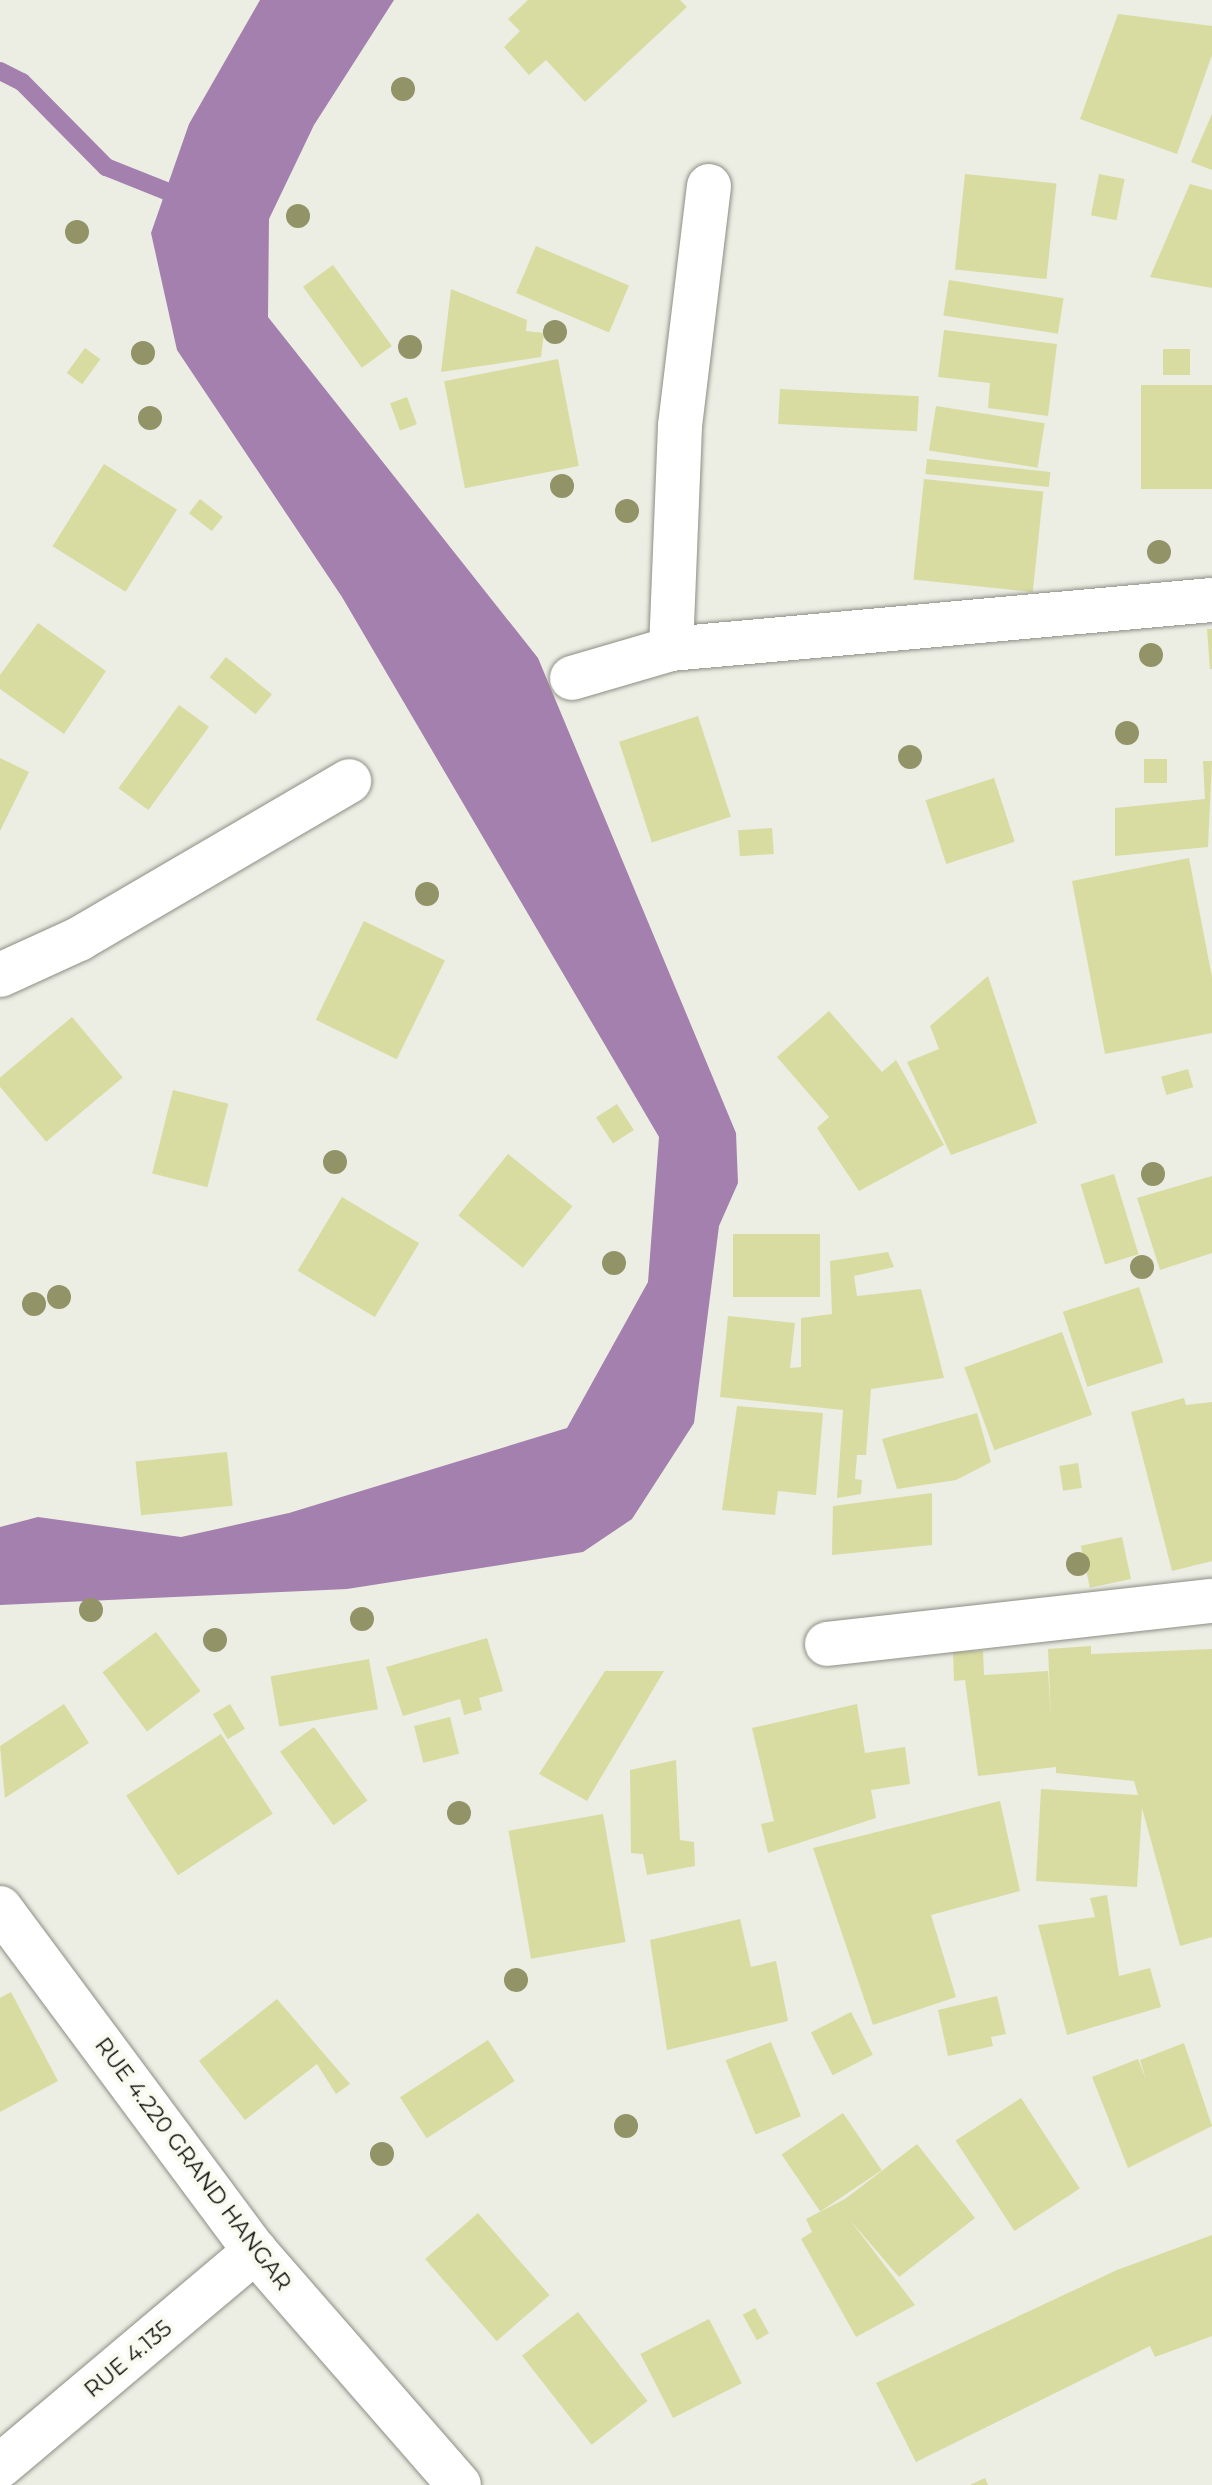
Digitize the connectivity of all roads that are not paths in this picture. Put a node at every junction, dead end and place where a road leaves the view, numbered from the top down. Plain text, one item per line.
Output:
1 (709, 186) dead end
2 (1212, 600) edge
3 (671, 649) junction
4 (572, 678) dead end
5 (349, 781) dead end
6 (0, 975) edge
7 (1212, 1601) edge
8 (827, 1644) dead end
9 (0, 1908) edge
10 (255, 2251) junction
11 (0, 2466) edge
12 (459, 2485) edge

1 - 3 street
2 - 3 street
3 - 4 street
5 - 6 street
7 - 8 street
9 - 10 street, RUE 4.220 GRAND HANGAR
10 - 11 street, RUE 4.135
10 - 12 street, RUE 4.220 GRAND HANGAR

